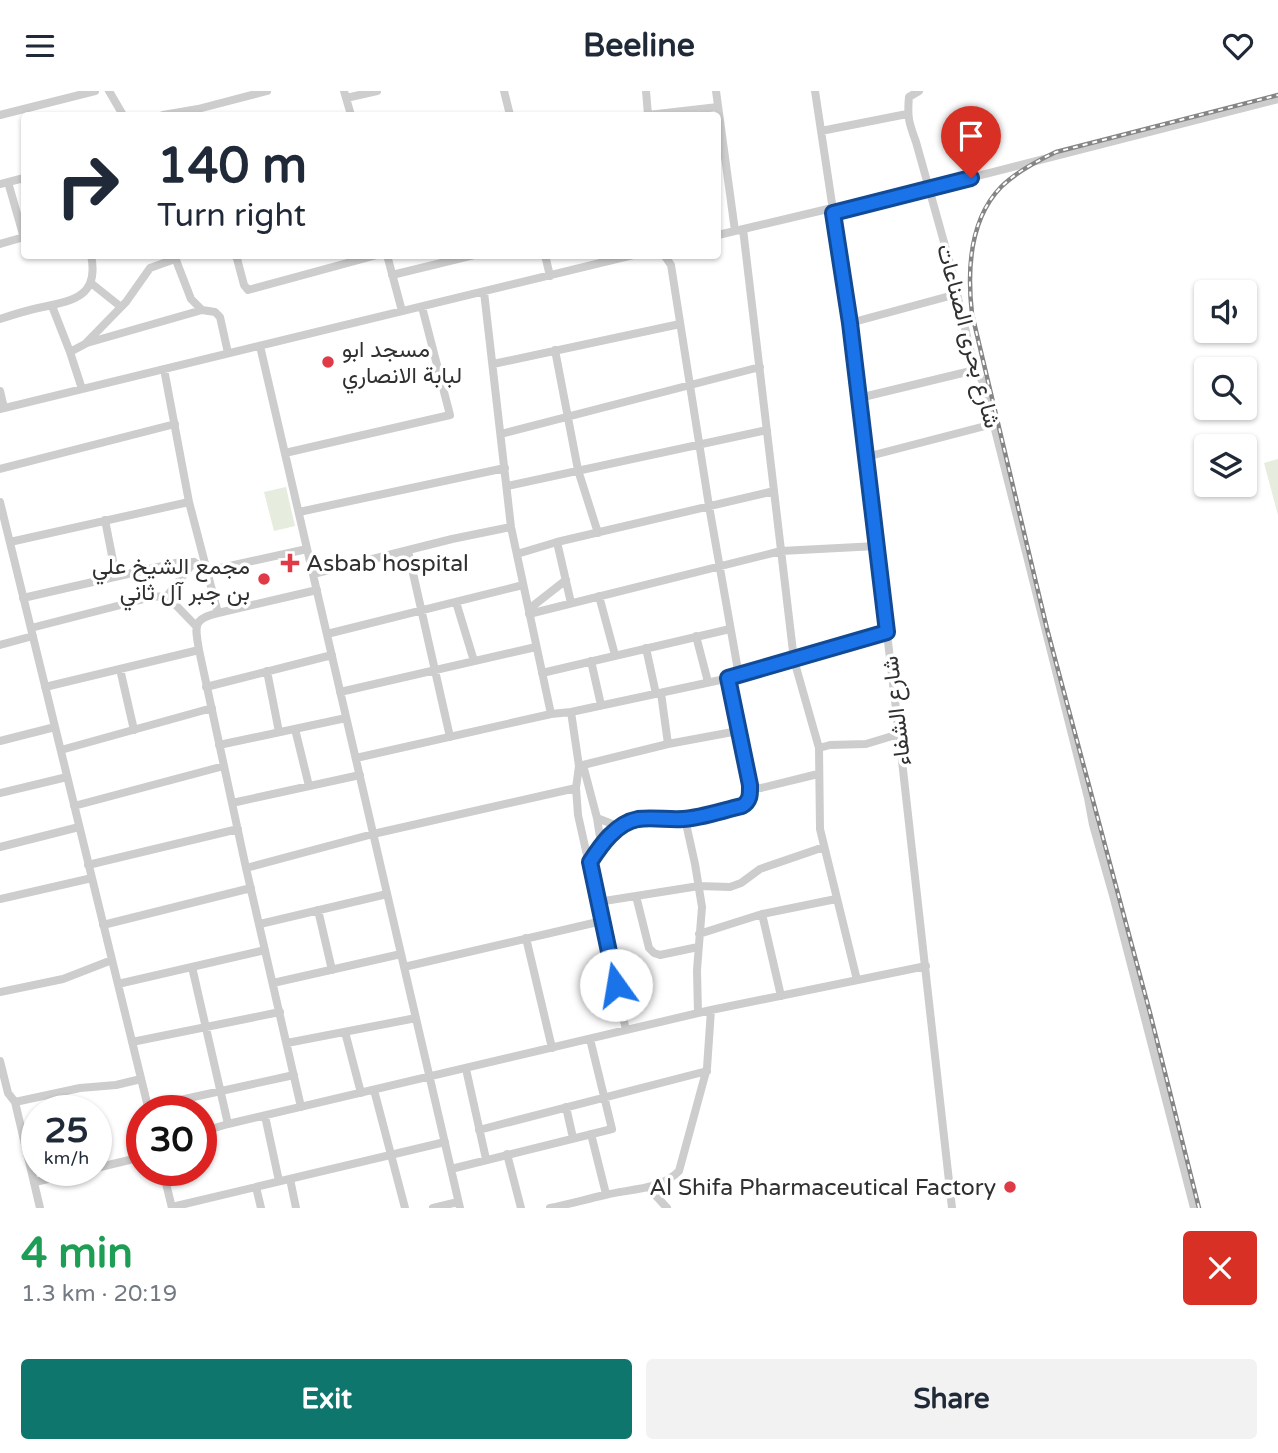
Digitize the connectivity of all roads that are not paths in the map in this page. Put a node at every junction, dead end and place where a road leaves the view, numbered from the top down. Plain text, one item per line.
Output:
1 (95, 91) edge
2 (109, 91) edge
3 (267, 91) edge
4 (377, 91) edge
5 (646, 91) edge
6 (716, 91) edge
7 (815, 91) edge
8 (919, 91) edge
9 (507, 92) edge
10 (80, 93) edge
11 (345, 94) edge
12 (909, 94) edge
13 (1278, 99) edge
14 (718, 107) junction
15 (121, 112) edge
16 (199, 112) edge
17 (350, 112) edge
18 (509, 112) edge
19 (648, 112) edge
20 (674, 112) edge
21 (718, 112) edge
22 (907, 114) junction
23 (0, 115) edge
24 (821, 131) junction
25 (721, 136) edge
26 (21, 179) edge
27 (728, 181) junction
28 (721, 182) edge
29 (4, 183) edge
30 (929, 188) junction
31 (832, 211) junction
32 (21, 229) edge
33 (739, 230) junction
34 (721, 235) edge
35 (21, 238) edge
36 (0, 244) edge
37 (91, 259) edge
38 (170, 259) edge
39 (176, 259) edge
40 (237, 259) edge
41 (361, 259) edge
42 (388, 259) edge
43 (458, 259) edge
44 (546, 259) edge
45 (617, 259) edge
46 (667, 259) edge
47 (393, 275) junction
48 (550, 276) junction
49 (91, 283) junction
50 (484, 292) junction
51 (957, 294) junction
52 (52, 306) junction
53 (121, 307) junction
54 (422, 307) junction
55 (202, 310) junction
56 (402, 311) junction
57 (0, 319) edge
58 (850, 323) junction
59 (680, 324) junction
60 (85, 344) junction
61 (260, 346) junction
62 (555, 350) junction
63 (70, 352) junction
64 (229, 353) junction
65 (493, 364) junction
66 (760, 367) junction
67 (164, 369) junction
68 (975, 370) junction
69 (689, 384) junction
70 (82, 389) junction
71 (0, 391) edge
72 (859, 398) junction
73 (2, 408) edge
74 (568, 416) junction
75 (174, 424) junction
76 (993, 424) junction
77 (767, 430) junction
78 (501, 434) junction
79 (699, 444) junction
80 (285, 453) junction
81 (866, 457) junction
82 (505, 468) junction
83 (0, 469) edge
84 (578, 470) junction
85 (507, 486) junction
86 (774, 491) junction
87 (0, 502) edge
88 (189, 502) junction
89 (709, 506) junction
90 (299, 512) junction
91 (106, 520) junction
92 (511, 527) junction
93 (598, 533) junction
94 (10, 542) junction
95 (557, 542) junction
96 (877, 546) junction
97 (307, 549) junction
98 (408, 551) junction
99 (781, 551) junction
100 (517, 554) junction
101 (194, 562) junction
102 (720, 566) junction
103 (207, 571) junction
104 (313, 574) junction
105 (116, 576) junction
106 (566, 580) junction
107 (523, 585) junction
108 (317, 590) junction
109 (167, 596) junction
110 (599, 596) junction
111 (23, 598) junction
112 (456, 602) junction
113 (571, 603) junction
114 (422, 611) junction
115 (529, 611) junction
116 (218, 613) junction
117 (196, 626) junction
118 (730, 629) junction
119 (32, 632) junction
120 (887, 632) junction
121 (327, 634) junction
122 (696, 636) junction
123 (0, 645) edge
124 (536, 647) junction
125 (646, 648) junction
126 (198, 650) junction
127 (332, 655) junction
128 (615, 655) junction
129 (794, 660) junction
130 (474, 661) junction
131 (591, 661) junction
132 (120, 669) junction
133 (435, 670) junction
134 (267, 671) junction
135 (542, 673) junction
136 (739, 676) junction
137 (728, 678) junction
138 (708, 683) junction
139 (45, 687) junction
140 (206, 687) junction
141 (340, 692) junction
142 (658, 693) junction
143 (601, 705) junction
144 (212, 708) junction
145 (571, 712) junction
146 (551, 714) junction
147 (346, 718) junction
148 (55, 727) junction
149 (295, 729) junction
150 (134, 730) junction
151 (738, 731) junction
152 (279, 732) junction
153 (899, 734) junction
154 (450, 737) junction
155 (0, 741) edge
156 (668, 744) junction
157 (219, 745) junction
158 (819, 748) junction
159 (61, 750) junction
160 (356, 758) junction
161 (581, 765) junction
162 (224, 766) junction
163 (818, 774) junction
164 (360, 775) junction
165 (67, 777) junction
166 (750, 785) junction
167 (309, 786) junction
168 (576, 787) junction
169 (0, 793) edge
170 (232, 803) junction
171 (74, 806) junction
172 (597, 818) junction
173 (685, 820) junction
174 (79, 827) junction
175 (620, 827) junction
176 (238, 829) junction
177 (373, 834) junction
178 (601, 844) junction
179 (0, 847) edge
180 (824, 847) junction
181 (590, 862) junction
182 (88, 865) junction
183 (246, 868) junction
184 (92, 878) junction
185 (699, 886) junction
186 (251, 888) junction
187 (387, 894) junction
188 (636, 896) junction
189 (0, 899) edge
190 (836, 899) junction
191 (598, 902) junction
192 (318, 911) junction
193 (762, 914) junction
194 (602, 921) junction
195 (103, 925) junction
196 (260, 925) junction
197 (699, 934) junction
198 (526, 938) junction
199 (698, 947) junction
200 (265, 950) junction
201 (401, 954) junction
202 (112, 960) junction
203 (926, 966) junction
204 (192, 967) junction
205 (404, 967) junction
206 (332, 970) junction
207 (857, 980) junction
208 (273, 983) junction
209 (118, 984) junction
210 (0, 992) edge
211 (781, 996) junction
212 (711, 1010) junction
213 (279, 1012) junction
214 (698, 1013) junction
215 (416, 1018) junction
216 (206, 1027) junction
217 (626, 1030) junction
218 (345, 1032) junction
219 (590, 1039) junction
220 (132, 1042) junction
221 (287, 1043) junction
222 (552, 1048) junction
223 (0, 1061) edge
224 (466, 1069) junction
225 (707, 1071) junction
226 (293, 1075) junction
227 (429, 1077) junction
228 (141, 1079) junction
229 (374, 1090) junction
230 (220, 1091) junction
231 (361, 1093) junction
232 (4, 1094) edge
233 (145, 1095) edge
234 (204, 1095) edge
235 (604, 1098) junction
236 (15, 1101) junction
237 (301, 1107) junction
238 (566, 1107) junction
239 (265, 1116) junction
240 (228, 1124) junction
241 (21, 1125) edge
242 (217, 1127) edge
243 (480, 1130) junction
244 (591, 1134) junction
245 (573, 1138) junction
246 (445, 1142) junction
247 (507, 1154) junction
248 (391, 1156) junction
249 (486, 1159) junction
250 (451, 1168) junction
251 (290, 1178) junction
252 (279, 1181) junction
253 (36, 1186) edge
254 (167, 1186) edge
255 (256, 1187) junction
256 (648, 1187) junction
257 (606, 1194) junction
258 (459, 1205) edge
259 (570, 1206) edge
260 (172, 1207) edge
261 (40, 1208) edge
262 (261, 1208) edge
263 (296, 1208) edge
264 (405, 1208) edge
265 (433, 1208) edge
266 (521, 1208) edge
267 (550, 1208) edge
268 (667, 1208) edge
269 (952, 1208) edge
270 (1194, 1208) edge

1 - 10 street
2 - 15 street
3 - 16 street
4 - 11 street
5 - 19 street
6 - 14 street
7 - 24 street, شارع الشفاء
8 - 12 street, شارع بحرى الصناعات
9 - 18 street
10 - 23 street
11 - 17 street
12 - 22 street, شارع بحرى الصناعات
13 - 30 street
14 - 20 street
14 - 21 street
22 - 24 street
22 - 30 street, شارع بحرى الصناعات
24 - 31 street, شارع الشفاء
25 - 27 street
26 - 29 street
27 - 28 street
27 - 33 street
29 - 32 street
30 - 31 street
30 - 51 street, شارع بحرى الصناعات
31 - 33 street
31 - 58 street, شارع الشفاء
33 - 34 street
33 - 66 street
35 - 36 street
37 - 49 street
38 - 53 street
39 - 55 street
40 - 41 street
42 - 47 street
43 - 47 street
44 - 48 street
45 - 48 street
46 - 59 street
47 - 56 street
48 - 50 street
49 - 52 street
49 - 53 street
50 - 54 street
50 - 65 street
51 - 58 street
51 - 68 street, شارع بحرى الصناعات
52 - 57 street
52 - 63 street
53 - 60 street
54 - 56 street
54 - 80 street
55 - 60 street
55 - 64 street
56 - 61 street
58 - 72 street, شارع الشفاء
59 - 62 street
59 - 69 street
60 - 63 street
61 - 64 street
61 - 80 street
62 - 65 street
62 - 74 street
63 - 70 street
64 - 67 street
65 - 78 street
66 - 69 street
66 - 77 street
67 - 70 street
67 - 75 street
68 - 72 street
68 - 76 street, شارع بحرى الصناعات
69 - 74 street
69 - 79 street
70 - 73 street
71 - 73 street
72 - 81 street, شارع الشفاء
74 - 78 street
74 - 84 street
75 - 83 street
75 - 88 street
76 - 81 street
76 - 270 street, شارع بحرى الصناعات
77 - 79 street
77 - 86 street
78 - 82 street
79 - 84 street
79 - 89 street
80 - 90 street
81 - 96 street, شارع الشفاء
82 - 85 street
82 - 90 street
84 - 85 street
84 - 93 street
85 - 92 street
86 - 89 street
86 - 99 street
87 - 94 street
88 - 91 street
88 - 103 street
89 - 93 street
89 - 102 street
90 - 97 street
91 - 94 street
91 - 105 street
92 - 98 street
92 - 100 street
93 - 95 street
94 - 111 street
95 - 100 street
95 - 106 street
96 - 99 street
96 - 120 street, شارع الشفاء
97 - 103 street
97 - 104 street
98 - 104 street
98 - 114 street
99 - 102 street
99 - 129 street
100 - 107 street
101 - 103 street
101 - 105 street
101 - 109 street
102 - 110 street
102 - 118 street
103 - 116 street
104 - 108 street
105 - 111 street
106 - 113 street
106 - 115 street
107 - 112 street
107 - 115 street
108 - 116 street
108 - 121 street
109 - 117 street
109 - 119 street
110 - 113 street
110 - 128 street
111 - 119 street
112 - 114 street
112 - 130 street
113 - 115 street
114 - 121 street
114 - 133 street
115 - 124 street
116 - 117 street
117 - 126 street
118 - 122 street
118 - 136 street
119 - 123 street
119 - 139 street
120 - 129 street
120 - 153 street, شارع الشفاء
121 - 127 street
122 - 125 street
122 - 138 street
124 - 130 street
124 - 135 street
125 - 128 street
125 - 142 street
126 - 132 street
126 - 140 street
127 - 134 street
127 - 141 street
128 - 131 street
129 - 136 street
129 - 158 street
130 - 133 street
131 - 135 street
131 - 143 street
132 - 139 street
132 - 150 street
133 - 141 street
133 - 154 street
134 - 140 street
134 - 152 street
135 - 146 street
136 - 137 street
137 - 138 street
137 - 151 street
138 - 142 street
139 - 148 street
140 - 144 street
141 - 147 street
142 - 143 street
142 - 156 street
143 - 145 street
144 - 150 street
144 - 157 street
145 - 146 street
145 - 161 street
146 - 154 street
147 - 149 street
147 - 160 street
148 - 155 street
148 - 159 street
149 - 152 street
149 - 167 street
150 - 159 street
151 - 156 street
151 - 166 street
152 - 157 street
153 - 158 street
153 - 203 street, شارع الشفاء
154 - 160 street
156 - 161 street
157 - 162 street
158 - 163 street
159 - 165 street
160 - 164 street
161 - 168 street
161 - 172 street
162 - 170 street
162 - 171 street
163 - 166 street
163 - 180 street
164 - 167 street
164 - 177 street
165 - 169 street
165 - 171 street
166 - 173 street
167 - 170 street
168 - 177 street
168 - 181 street
170 - 176 street
171 - 174 street
172 - 175 street
172 - 178 street
173 - 175 street
173 - 185 street
174 - 179 street
174 - 182 street
175 - 178 street
176 - 182 street
176 - 183 street
177 - 183 street
177 - 187 street
178 - 181 street
180 - 185 street
180 - 190 street
181 - 191 street
182 - 184 street
183 - 186 street
184 - 189 street
184 - 195 street
185 - 188 street
185 - 197 street
186 - 195 street
186 - 196 street
187 - 192 street
187 - 201 street
188 - 191 street
188 - 199 street
190 - 193 street
190 - 207 street
191 - 194 street
192 - 196 street
192 - 206 street
193 - 197 street
193 - 211 street
194 - 198 street
194 - 217 street
195 - 202 street
196 - 200 street
197 - 199 street
198 - 205 street
198 - 222 street
199 - 214 street
200 - 204 street
200 - 208 street
201 - 205 street
201 - 206 street
202 - 209 street
202 - 210 street
203 - 207 street
203 - 269 street, شارع الشفاء
204 - 209 street
204 - 216 street
205 - 215 street
206 - 208 street
207 - 211 street
208 - 213 street
209 - 220 street
211 - 212 street
212 - 214 street
212 - 225 street
213 - 216 street
213 - 221 street
214 - 217 street
215 - 218 street
215 - 227 street
216 - 220 street
216 - 230 street
217 - 219 street
218 - 221 street
218 - 231 street
219 - 222 street
219 - 235 street
220 - 228 street
221 - 226 street
222 - 224 street
223 - 232 street
224 - 227 street
224 - 243 street
225 - 235 street
225 - 256 street
226 - 230 street
226 - 237 street
227 - 229 street
227 - 246 street
228 - 233 street
228 - 236 street
229 - 231 street
229 - 248 street
230 - 234 street
230 - 240 street
231 - 237 street
232 - 236 street
235 - 238 street
235 - 244 street
236 - 241 street
237 - 239 street
238 - 243 street
238 - 245 street
239 - 240 street
239 - 252 street
240 - 242 street
243 - 249 street
244 - 245 street
244 - 257 street
245 - 247 street
246 - 248 street
246 - 250 street
247 - 249 street
247 - 266 street
248 - 251 street
248 - 264 street
249 - 250 street
250 - 258 street
251 - 252 street
251 - 263 street
252 - 255 street
253 - 261 street
254 - 260 street
255 - 260 street
255 - 262 street
256 - 257 street
256 - 268 street
257 - 259 street
258 - 265 street
259 - 267 street

